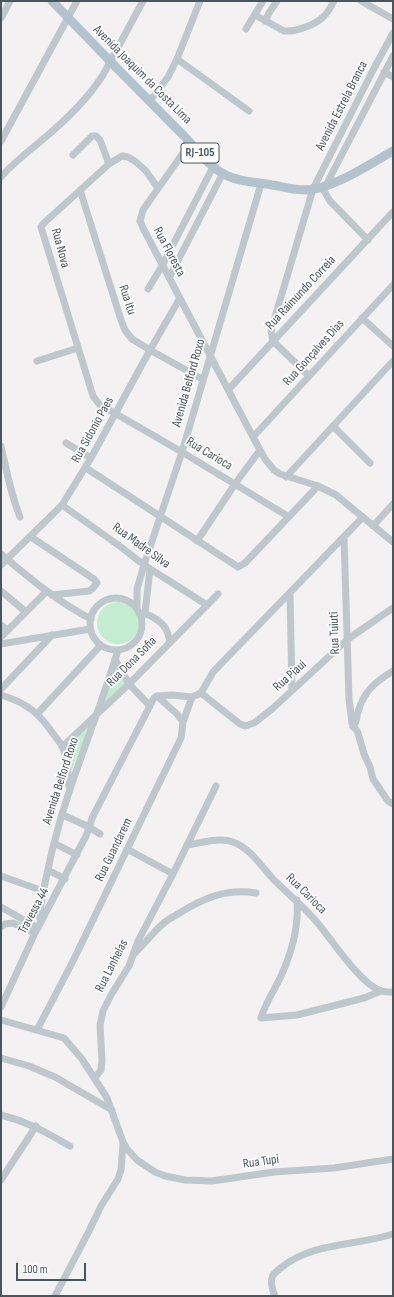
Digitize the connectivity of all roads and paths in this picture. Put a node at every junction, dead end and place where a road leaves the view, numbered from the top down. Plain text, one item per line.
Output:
1 (10, 1) edge
2 (52, 1) edge
3 (77, 1) edge
4 (143, 1) edge
5 (200, 1) edge
6 (263, 1) edge
7 (277, 1) edge
8 (334, 1) edge
9 (361, 1) edge
10 (255, 16) junction
11 (1, 18) edge
12 (68, 18) junction
13 (393, 19) edge
14 (266, 21) junction
15 (246, 29) dead end
16 (393, 34) edge
17 (393, 56) edge
18 (177, 60) junction
19 (110, 61) junction
20 (384, 72) junction
21 (393, 77) edge
22 (150, 101) junction
23 (249, 111) dead end
24 (1, 141) edge
25 (190, 143) junction
26 (393, 151) edge
27 (73, 155) dead end
28 (109, 164) junction
29 (213, 167) junction
30 (223, 173) junction
31 (1, 177) edge
32 (261, 184) junction
33 (324, 186) junction
34 (158, 188) junction
35 (313, 189) junction
36 (80, 190) junction
37 (393, 212) edge
38 (368, 240) junction
39 (162, 266) junction
40 (170, 278) junction
41 (393, 285) edge
42 (148, 289) dead end
43 (180, 298) junction
44 (362, 318) junction
45 (273, 341) junction
46 (393, 346) edge
47 (78, 348) junction
48 (150, 350) junction
49 (210, 355) junction
50 (37, 361) dead end
51 (393, 361) edge
52 (309, 376) junction
53 (202, 379) junction
54 (228, 390) junction
55 (96, 402) joint
56 (116, 414) junction
57 (332, 426) junction
58 (253, 437) junction
59 (66, 443) dead end
60 (1, 446) edge
61 (260, 450) junction
62 (182, 452) junction
63 (92, 458) junction
64 (370, 463) dead end
65 (86, 468) junction
66 (286, 477) junction
67 (235, 484) junction
68 (318, 486) junction
69 (393, 504) edge
70 (62, 505) junction
71 (159, 516) junction
72 (20, 517) dead end
73 (289, 517) junction
74 (363, 517) junction
75 (373, 526) junction
76 (31, 537) junction
77 (344, 537) junction
78 (197, 541) junction
79 (393, 542) edge
80 (1, 554) edge
81 (7, 559) junction
82 (1, 565) edge
83 (144, 565) junction
84 (150, 569) junction
85 (137, 589) junction
86 (1, 591) edge
87 (49, 593) junction
88 (290, 593) junction
89 (218, 594) dead end
90 (125, 600) junction
91 (207, 606) junction
92 (393, 608) edge
93 (26, 612) junction
94 (140, 612) junction
95 (91, 618) junction
96 (1, 626) edge
97 (90, 629) junction
98 (7, 630) junction
99 (52, 635) junction
100 (1, 637) edge
101 (348, 639) junction
102 (170, 642) junction
103 (1, 644) edge
104 (101, 646) junction
105 (118, 650) junction
106 (115, 660) junction
107 (393, 671) edge
108 (128, 684) junction
109 (1, 689) edge
110 (292, 690) junction
111 (201, 693) junction
112 (1, 696) edge
113 (158, 696) junction
114 (192, 697) junction
115 (150, 706) junction
116 (38, 713) junction
117 (97, 713) junction
118 (183, 722) junction
119 (353, 727) junction
120 (62, 747) junction
121 (216, 786) dead end
122 (70, 790) junction
123 (390, 803) edge
124 (63, 815) junction
125 (89, 828) junction
126 (100, 834) dead end
127 (54, 843) junction
128 (188, 845) junction
129 (128, 849) junction
130 (77, 855) junction
131 (48, 870) junction
132 (173, 874) junction
133 (1, 876) edge
134 (65, 879) junction
135 (43, 890) junction
136 (256, 893) dead end
137 (297, 900) junction
138 (1, 908) edge
139 (1, 927) edge
140 (38, 928) junction
141 (134, 953) junction
142 (381, 992) junction
143 (393, 992) edge
144 (1, 1007) edge
145 (1, 1020) edge
146 (37, 1030) junction
147 (1, 1058) edge
148 (95, 1078) junction
149 (112, 1110) junction
150 (1, 1115) edge
151 (36, 1126) junction
152 (122, 1142) junction
153 (70, 1146) dead end
154 (393, 1159) edge
155 (1, 1180) edge
156 (393, 1234) edge
157 (55, 1296) edge
158 (275, 1296) edge

1 - 11 street
2 - 12 main road, Avenida Joaquim da Costa Lima / RJ-105
3 - 12 street
4 - 19 street
5 - 18 street
6 - 10 street
7 - 14 street
8 - 14 street
9 - 13 street
10 - 14 street
10 - 15 street
12 - 19 main road, Avenida Joaquim da Costa Lima / RJ-105
12 - 24 street
16 - 35 street, Avenida Estrela Branca
17 - 20 street, Avenida Estrela Branca
18 - 22 street
18 - 23 street
19 - 22 main road, Avenida Joaquim da Costa Lima / RJ-105
19 - 31 street
20 - 21 street
20 - 33 street, Avenida Estrela Branca
22 - 25 main road, Avenida Joaquim da Costa Lima / RJ-105
25 - 29 main road, Avenida Joaquim da Costa Lima / RJ-105
25 - 34 street, Rua Floresta
26 - 33 main road, Avenida Joaquim da Costa Lima / RJ-105
27 - 28 street
28 - 34 street, Rua Nova
28 - 36 street, Rua Nova
29 - 30 main road, Avenida Joaquim da Costa Lima / RJ-105
29 - 39 street
30 - 32 main road, Avenida Joaquim da Costa Lima / RJ-105
30 - 40 street
32 - 35 main road, Avenida Joaquim da Costa Lima / RJ-105
32 - 49 street, Avenida Belford Roxo
33 - 35 main road, Avenida Joaquim da Costa Lima / RJ-105
33 - 38 street
34 - 39 street, Rua Floresta
35 - 45 street, Avenida Estrela Branca
36 - 47 street, Rua Nova
36 - 48 street, Rua Itu
37 - 38 street, Rua Raimundo Correia
38 - 45 street, Rua Raimundo Correia
39 - 40 street, Rua Floresta
39 - 42 street
40 - 43 street, Rua Floresta
41 - 44 street, Rua Gonçalves Dias
43 - 48 street, Rua Sidonio Paes
43 - 49 street, Rua Floresta
44 - 46 street
44 - 52 street, Rua Gonçalves Dias
45 - 52 street
45 - 54 street, Rua Raimundo Correia
47 - 50 street
47 - 55 street, Rua Nova
48 - 53 street, Rua Itu
48 - 56 street, Rua Sidonio Paes
49 - 53 street, Avenida Belford Roxo
49 - 54 street, Rua Floresta
51 - 57 street
52 - 58 street, Rua Gonçalves Dias
53 - 62 street, Avenida Belford Roxo
54 - 58 street, Rua Floresta
55 - 56 street, Rua Carioca
56 - 62 street, Rua Carioca
56 - 63 street, Rua Sidonio Paes
57 - 64 street
57 - 66 street
58 - 61 street, Rua Floresta
59 - 63 street
60 - 72 street
61 - 66 street, Rua Floresta
61 - 67 street
62 - 67 street, Rua Carioca
62 - 71 street, Avenida Belford Roxo
63 - 65 street, Rua Sidonio Paes
65 - 70 street, Rua Sidonio Paes
65 - 71 street
66 - 68 street
67 - 73 street, Rua Carioca
67 - 78 street
68 - 73 street
68 - 74 street
69 - 75 street
70 - 76 street, Rua Sidonio Paes
70 - 83 street, Rua Madre Silva
71 - 78 street
71 - 83 street, Avenida Belford Roxo
73 - 78 street
74 - 75 street
74 - 77 street
75 - 79 street
76 - 81 street, Rua Sidonio Paes
76 - 87 street
77 - 88 street
77 - 101 street, Rua Tuiuti
80 - 81 street
81 - 82 street, Rua Sidonio Paes
81 - 87 street
83 - 84 street, Rua Madre Silva
83 - 85 street, Avenida Belford Roxo
84 - 91 street, Rua Madre Silva
84 - 94 street
85 - 90 street
85 - 94 street, Avenida Belford Roxo
86 - 93 street
87 - 93 street
87 - 95 street
88 - 110 street
88 - 111 street
89 - 91 street, Rua Dona Sofia
90 - 94 street
90 - 95 street
91 - 102 street, Rua Dona Sofia
92 - 101 street, Rua Piaui
93 - 98 street
94 - 102 street
94 - 105 street, Avenida Belford Roxo
95 - 97 street
96 - 98 street
97 - 99 street
97 - 104 street
98 - 100 street
99 - 103 street
99 - 109 street
101 - 110 street, Rua Piaui
101 - 119 street, Rua Tuiuti
102 - 108 street, Rua Dona Sofia
104 - 105 street
104 - 116 street
105 - 106 street, Avenida Belford Roxo
106 - 108 street
106 - 117 street, Avenida Belford Roxo
107 - 119 street
108 - 115 street
108 - 117 street, Rua Dona Sofia
110 - 111 street, Rua Piaui
111 - 114 street
112 - 116 street
113 - 114 street
113 - 115 street
113 - 118 street
114 - 118 street
115 - 125 street, Travessa 44
116 - 120 street
117 - 120 street, Rua Dona Sofia
117 - 122 street, Avenida Belford Roxo
118 - 129 street, Rua Guandarem
119 - 123 street, Rua Tuiuti
120 - 122 street
121 - 128 street, Rua Lanhelas
122 - 124 street, Avenida Belford Roxo
124 - 125 street
124 - 127 street, Avenida Belford Roxo
125 - 126 street
125 - 130 street, Travessa 44
127 - 130 street
127 - 131 street, Avenida Belford Roxo
128 - 132 street, Rua Lanhelas
128 - 137 street, Rua Carioca
129 - 132 street
129 - 146 street, Rua Guandarem
130 - 134 street, Travessa 44
131 - 134 street
131 - 135 street, Avenida Belford Roxo
132 - 141 street, Rua Lanhelas
133 - 135 street
134 - 140 street, Travessa 44
135 - 140 street, Avenida Belford Roxo
136 - 141 street
137 - 142 street, Rua Carioca
137 - 142 street
138 - 140 street
139 - 140 street
140 - 144 street, Travessa 44
141 - 148 street, Rua Lanhelas
142 - 143 street
145 - 146 street
146 - 148 street
147 - 149 street
148 - 149 street
149 - 152 street
150 - 151 street
151 - 153 street
151 - 155 street
152 - 154 street, Rua Tupi
152 - 157 street
156 - 158 street

